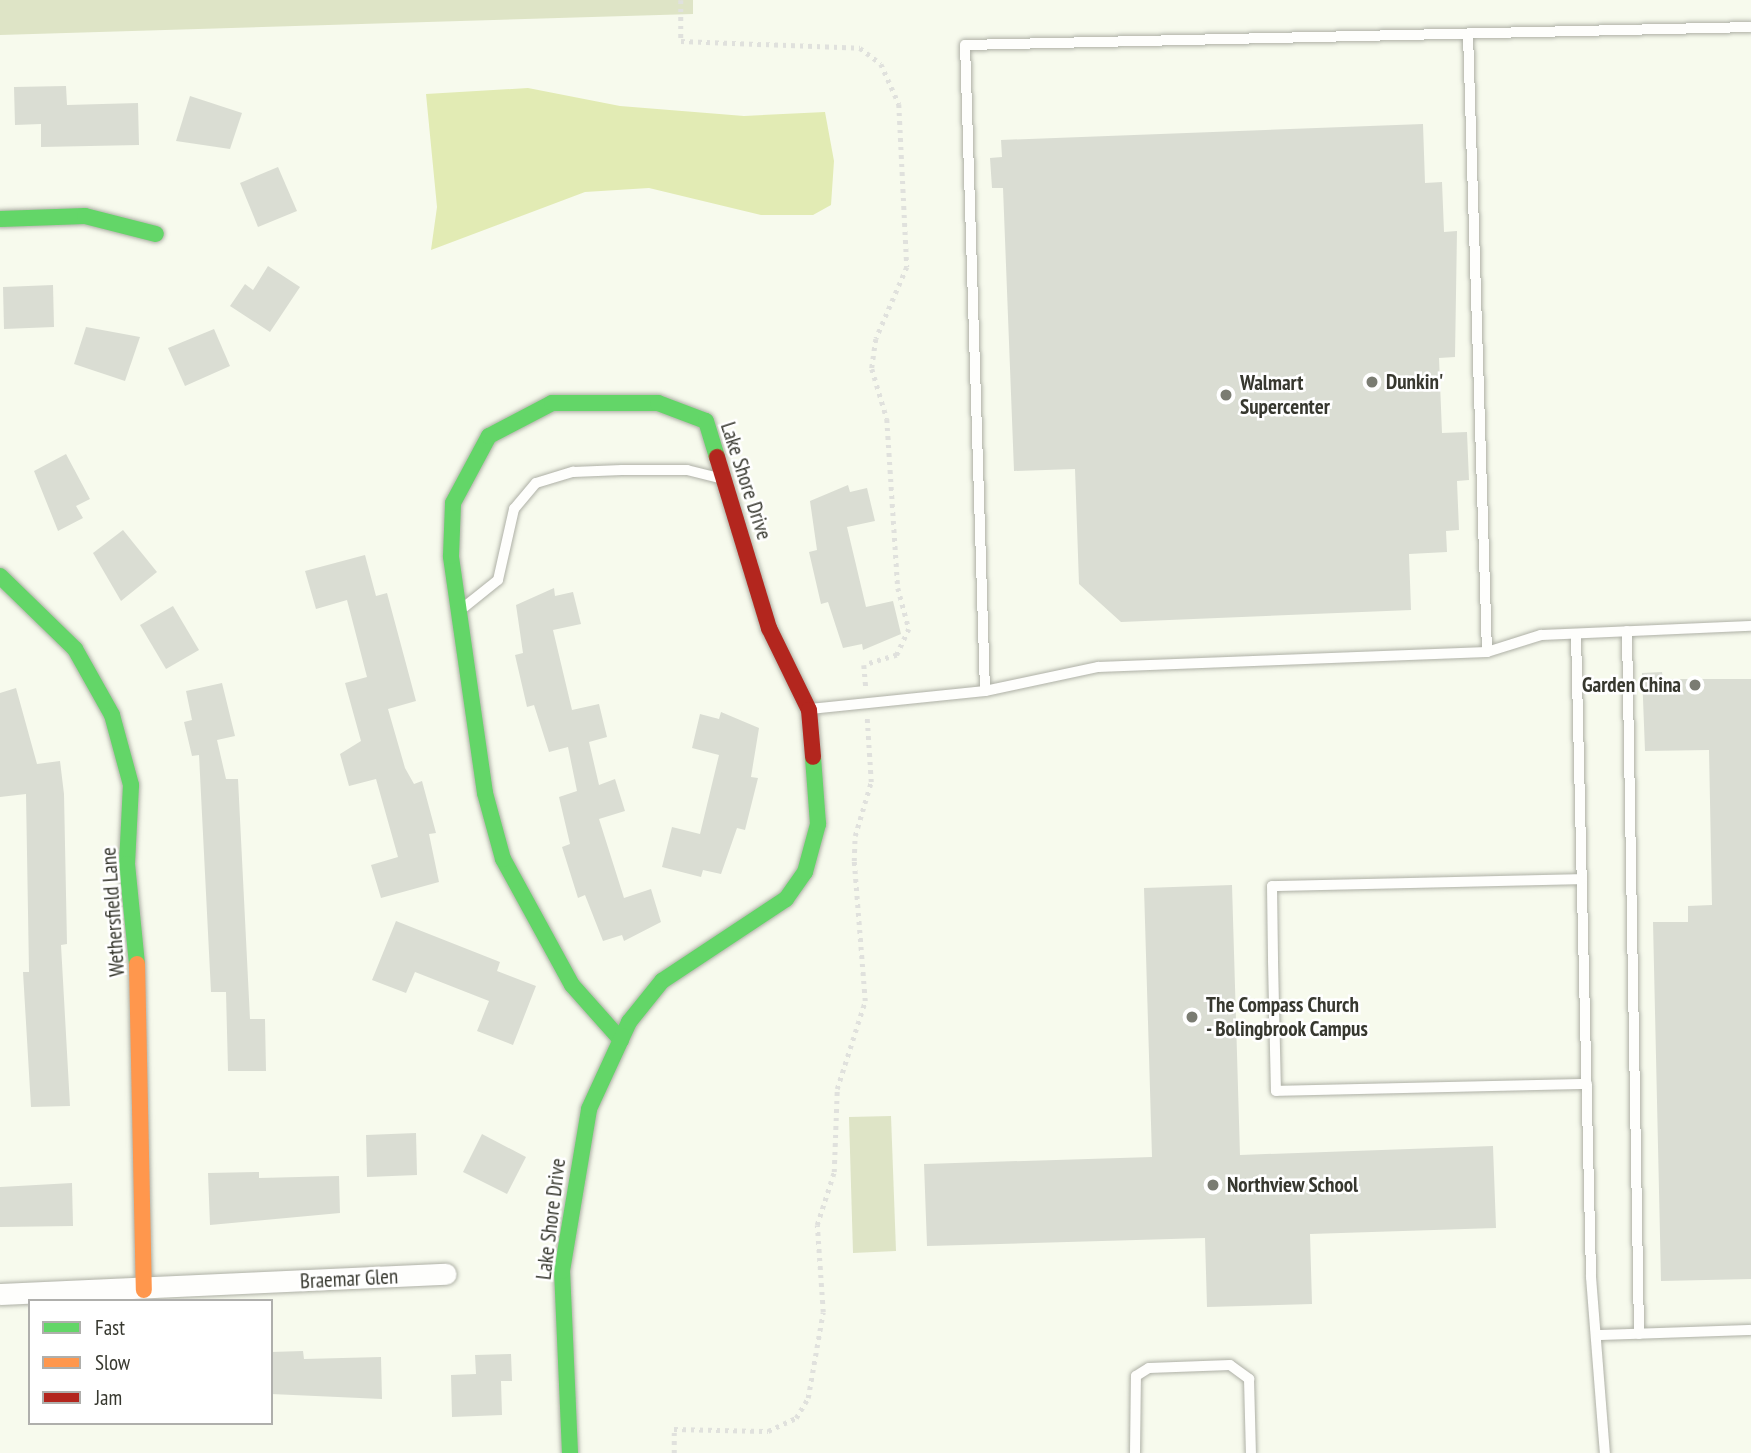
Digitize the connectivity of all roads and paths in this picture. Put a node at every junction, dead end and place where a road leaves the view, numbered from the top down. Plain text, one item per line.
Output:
1 (1751, 27) edge
2 (1468, 34) junction
3 (0, 219) edge
4 (156, 234) dead end
5 (728, 481) junction
6 (0, 576) edge
7 (458, 613) junction
8 (1751, 626) edge
9 (1627, 631) junction
10 (1576, 634) junction
11 (1487, 652) junction
12 (985, 691) junction
13 (809, 710) junction
14 (1582, 879) junction
15 (621, 1040) junction
16 (1587, 1084) junction
17 (446, 1274) dead end
18 (144, 1290) junction
19 (0, 1294) edge
20 (1751, 1330) edge
21 (1639, 1334) junction
22 (1598, 1335) junction
23 (570, 1453) edge
24 (1135, 1453) edge
25 (1251, 1453) edge
26 (1605, 1453) edge

1 - 2 lane
2 - 11 lane
2 - 12 lane
3 - 4 street
5 - 7 lane
5 - 7 street, Lake Shore Drive
5 - 13 street, Lake Shore Drive
6 - 18 street, Wethersfield Lane
7 - 15 street, Lake Shore Drive
8 - 9 lane
9 - 10 lane
9 - 21 lane
10 - 11 lane
10 - 14 lane
11 - 12 lane
12 - 13 lane
13 - 15 street, Lake Shore Drive
14 - 16 lane
14 - 16 lane
15 - 23 street, Lake Shore Drive
16 - 22 lane
17 - 18 street, Braemar Glen
18 - 19 street, Braemar Glen
20 - 21 lane
21 - 22 lane
22 - 26 lane
24 - 25 lane

